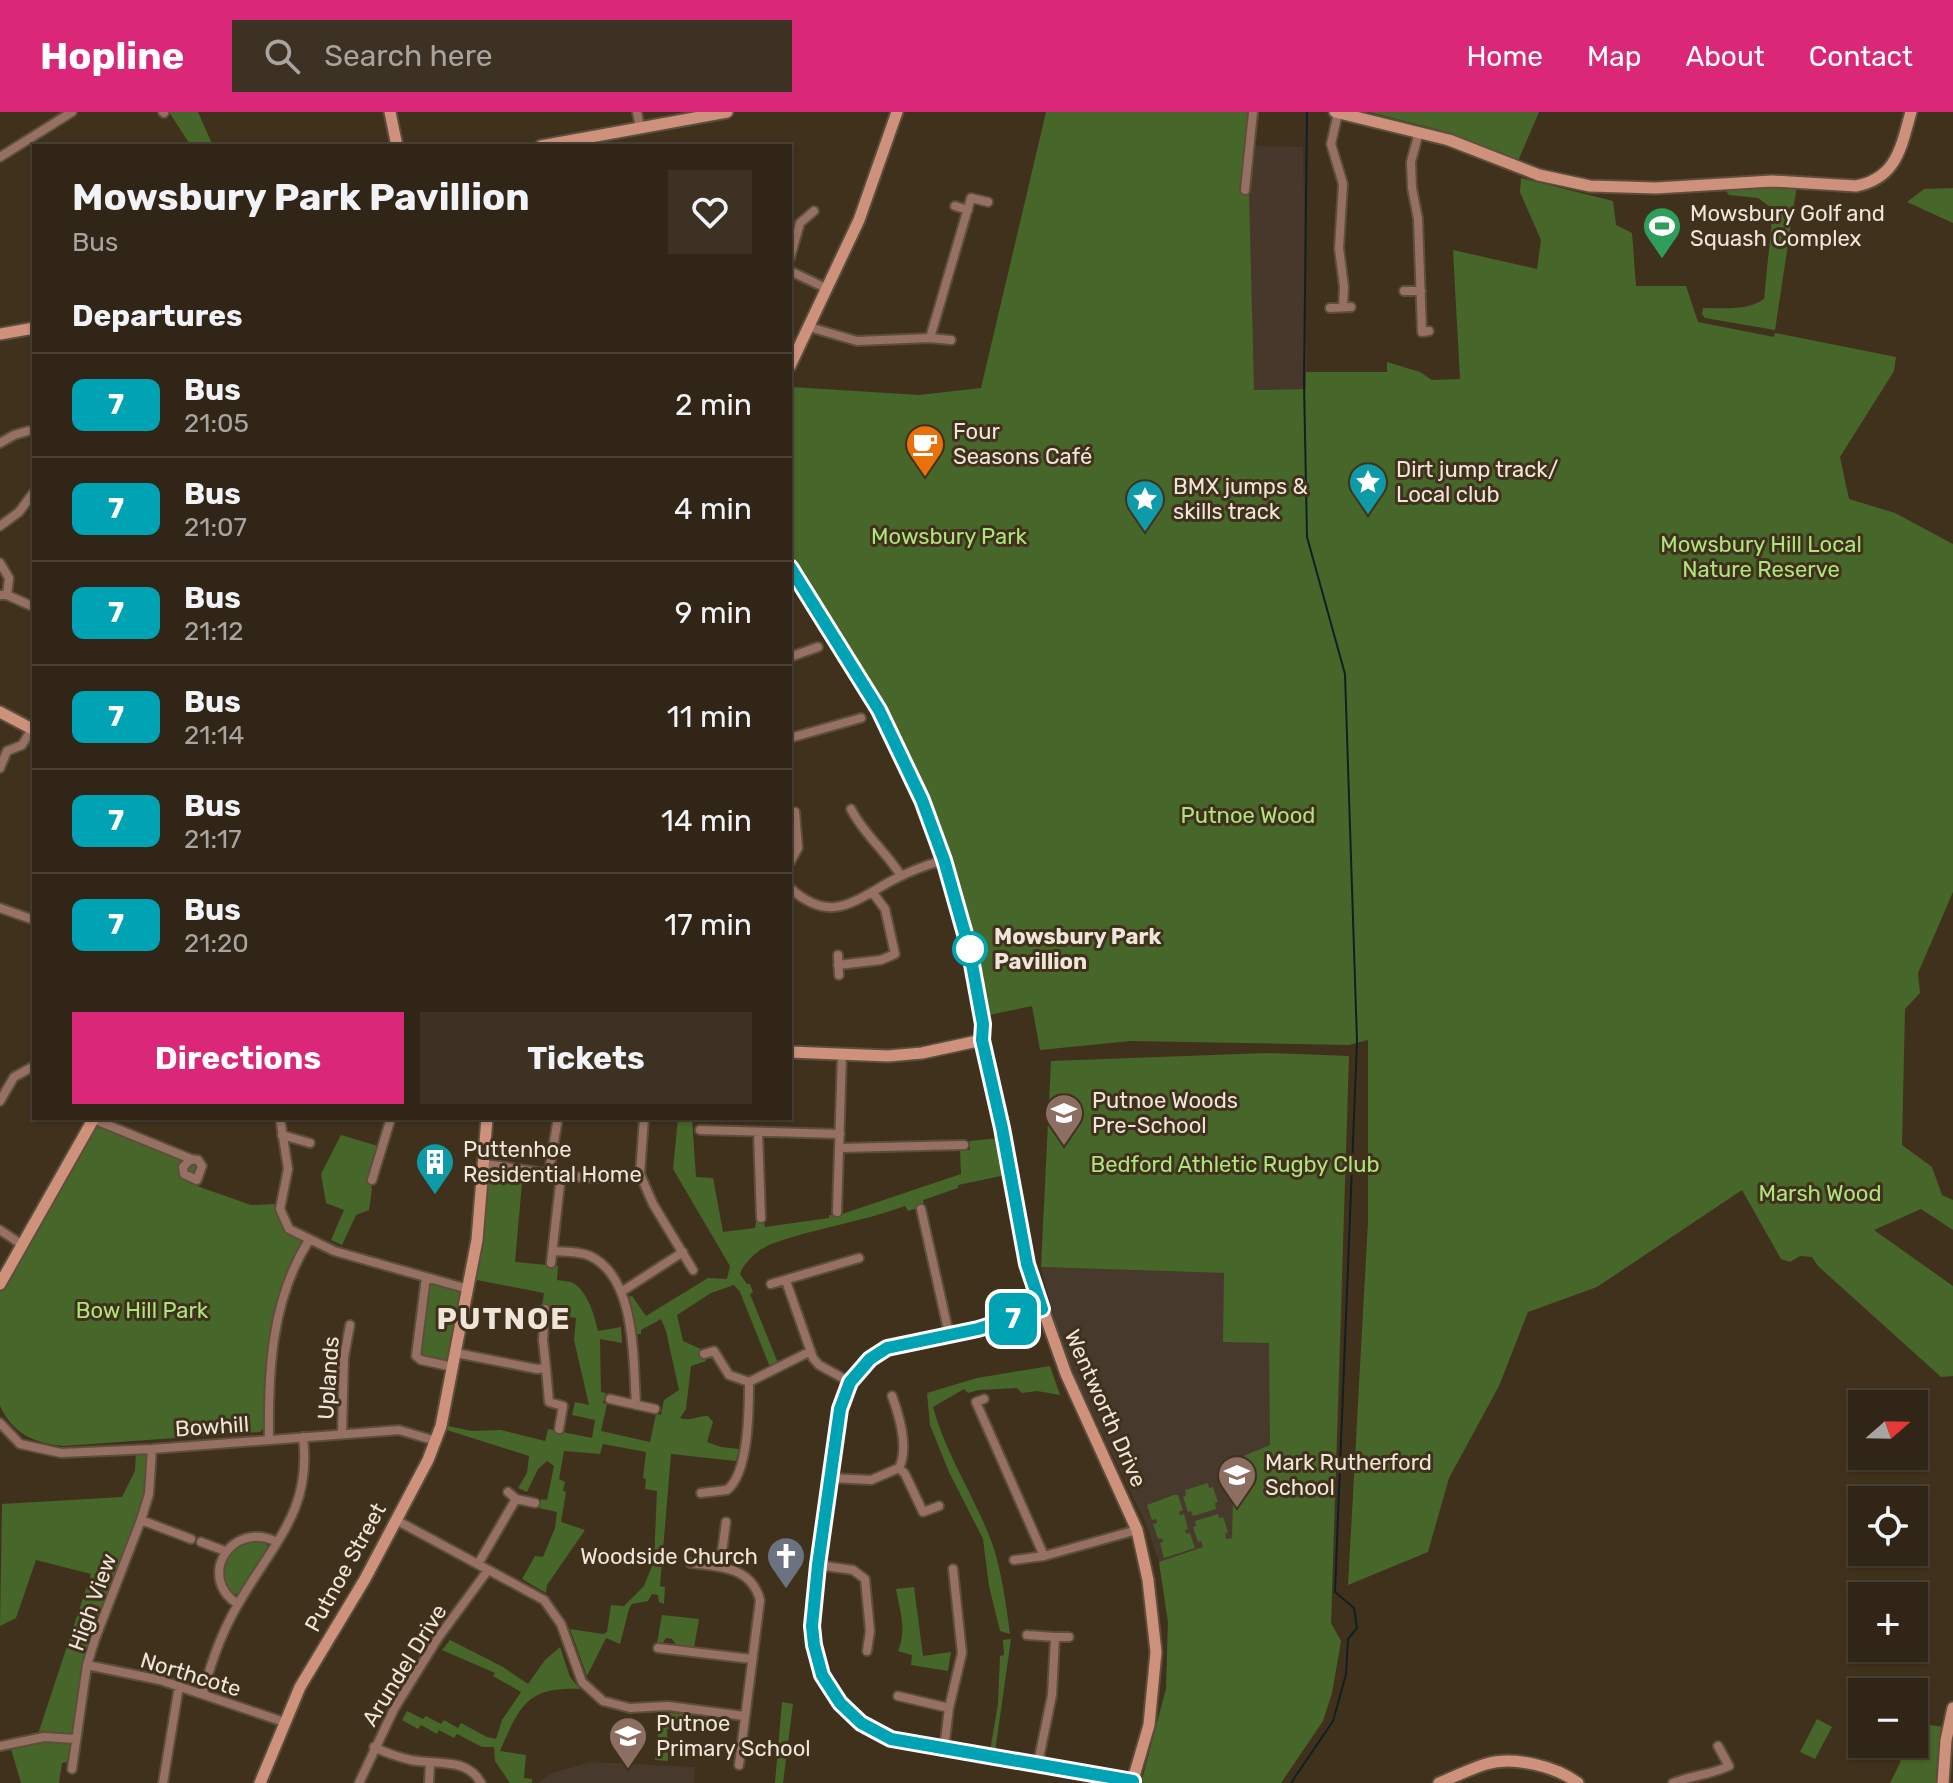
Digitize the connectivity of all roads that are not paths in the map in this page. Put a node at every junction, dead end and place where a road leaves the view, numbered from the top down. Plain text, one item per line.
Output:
1 (72, 112) edge
2 (390, 112) edge
3 (637, 112) edge
4 (727, 112) edge
5 (897, 112) edge
6 (1253, 112) edge
7 (1336, 112) edge
8 (1911, 112) edge
9 (640, 128) junction
10 (1419, 132) junction
11 (397, 144) edge
12 (552, 144) edge
13 (0, 157) edge
14 (1245, 190) dead end
15 (988, 202) dead end
16 (955, 206) dead end
17 (968, 210) junction
18 (814, 211) dead end
19 (792, 247) edge
20 (792, 272) edge
21 (828, 289) junction
22 (1404, 291) dead end
23 (1421, 291) junction
24 (1330, 308) dead end
25 (809, 327) junction
26 (32, 328) edge
27 (1429, 331) dead end
28 (0, 334) edge
29 (930, 338) junction
30 (951, 340) dead end
31 (792, 362) edge
32 (28, 431) dead end
33 (0, 443) edge
34 (32, 495) edge
35 (0, 526) edge
36 (0, 563) edge
37 (792, 570) edge
38 (4, 595) edge
39 (32, 606) edge
40 (818, 647) dead end
41 (792, 656) edge
42 (0, 712) edge
43 (861, 718) dead end
44 (32, 729) edge
45 (32, 731) edge
46 (792, 737) edge
47 (0, 768) edge
48 (851, 809) dead end
49 (795, 812) dead end
50 (792, 858) edge
51 (944, 860) junction
52 (901, 876) junction
53 (792, 890) edge
54 (873, 893) junction
55 (0, 908) edge
56 (32, 919) edge
57 (895, 954) junction
58 (838, 955) dead end
59 (899, 965) dead end
60 (982, 1040) junction
61 (792, 1052) edge
62 (842, 1054) junction
63 (32, 1067) edge
64 (0, 1101) edge
65 (93, 1120) edge
66 (99, 1120) edge
67 (280, 1120) edge
68 (390, 1120) edge
69 (487, 1120) edge
70 (558, 1120) edge
71 (644, 1120) edge
72 (700, 1130) dead end
73 (758, 1132) junction
74 (840, 1134) junction
75 (282, 1135) junction
76 (310, 1143) dead end
77 (964, 1145) dead end
78 (840, 1148) junction
79 (191, 1159) dead end
80 (484, 1164) junction
81 (549, 1172) junction
82 (640, 1174) junction
83 (561, 1175) junction
84 (372, 1180) dead end
85 (921, 1209) dead end
86 (837, 1212) dead end
87 (761, 1218) dead end
88 (0, 1230) edge
89 (309, 1240) junction
90 (21, 1244) junction
91 (553, 1251) junction
92 (683, 1252) junction
93 (859, 1258) dead end
94 (551, 1263) dead end
95 (693, 1270) dead end
96 (426, 1277) junction
97 (786, 1281) junction
98 (0, 1284) edge
99 (771, 1284) dead end
100 (468, 1289) junction
101 (621, 1292) junction
102 (545, 1309) dead end
103 (1042, 1309) junction
104 (350, 1325) dead end
105 (949, 1334) junction
106 (809, 1352) junction
107 (456, 1353) junction
108 (704, 1354) dead end
109 (453, 1367) junction
110 (546, 1368) junction
111 (749, 1382) junction
112 (850, 1382) junction
113 (892, 1396) dead end
114 (610, 1399) dead end
115 (984, 1399) dead end
116 (636, 1405) junction
117 (655, 1409) dead end
118 (1, 1428) edge
119 (559, 1429) dead end
120 (342, 1434) junction
121 (303, 1437) junction
122 (269, 1440) junction
123 (436, 1441) junction
124 (152, 1449) junction
125 (899, 1468) junction
126 (831, 1478) junction
127 (699, 1493) dead end
128 (535, 1503) dead end
129 (939, 1506) dead end
130 (141, 1520) junction
131 (396, 1520) junction
132 (726, 1522) dead end
133 (1137, 1530) junction
134 (277, 1542) junction
135 (225, 1551) junction
136 (1044, 1556) junction
137 (1014, 1560) dead end
138 (690, 1563) dead end
139 (478, 1564) junction
140 (818, 1565) junction
141 (720, 1567) junction
142 (953, 1569) dead end
143 (488, 1570) junction
144 (238, 1604) junction
145 (1027, 1635) dead end
146 (1055, 1637) junction
147 (1069, 1637) dead end
148 (658, 1648) dead end
149 (867, 1651) dead end
150 (752, 1659) junction
151 (87, 1665) junction
152 (179, 1686) junction
153 (203, 1693) junction
154 (898, 1696) dead end
155 (949, 1708) junction
156 (1953, 1708) edge
157 (744, 1716) junction
158 (284, 1722) junction
159 (75, 1739) junction
160 (1, 1743) edge
161 (1718, 1746) dead end
162 (374, 1747) junction
163 (944, 1749) junction
164 (430, 1763) junction
165 (1038, 1763) junction
166 (739, 1765) dead end
167 (72, 1769) dead end
168 (1092, 1772) junction
169 (1714, 1779) edge
170 (1133, 1782) edge
171 (163, 1783) edge
172 (260, 1783) edge
173 (359, 1783) edge
174 (429, 1783) edge
175 (481, 1783) edge
176 (1091, 1783) edge
177 (1439, 1783) edge
178 (1578, 1783) edge
179 (1673, 1783) edge
180 (1943, 1783) edge

1 - 13 street
2 - 11 street
3 - 9 street
4 - 9 street
5 - 21 street
6 - 14 street
7 - 10 street
7 - 24 street
8 - 10 street
9 - 12 street
10 - 23 street
15 - 17 street
16 - 17 street
17 - 29 street
18 - 19 street
20 - 21 street
21 - 25 street
22 - 23 street
23 - 27 street
25 - 29 street
25 - 31 street
26 - 28 street
29 - 30 street
32 - 33 street
34 - 35 street
36 - 38 street
37 - 51 street, Wentworth Drive
38 - 39 street
40 - 41 street
42 - 44 street
43 - 46 street
45 - 47 street
48 - 52 street
49 - 50 street
51 - 52 street
51 - 60 street, Wentworth Drive
52 - 54 street
53 - 54 street
54 - 57 street
55 - 56 street
57 - 58 street
57 - 59 street
60 - 62 street
60 - 103 street, Wentworth Drive
61 - 62 street
62 - 74 street
63 - 64 street
65 - 90 street
66 - 79 street
67 - 75 street
68 - 84 street
69 - 80 street, Putnoe Street
70 - 81 street
71 - 82 street
72 - 73 street
73 - 74 street
73 - 87 street
74 - 78 street
75 - 76 street
75 - 89 street
77 - 78 street
78 - 86 street
80 - 81 street
80 - 100 street, Putnoe Street
81 - 83 street
82 - 83 street
82 - 92 street
83 - 91 street
85 - 105 street
88 - 90 street
89 - 96 street
89 - 122 street
90 - 98 street
91 - 94 street
91 - 101 street
92 - 95 street
92 - 101 street
93 - 97 street
96 - 100 street
96 - 109 street
97 - 99 street
97 - 106 street
100 - 107 street, Putnoe Street
101 - 116 street
102 - 110 street
103 - 105 street
103 - 133 street, Wentworth Drive
104 - 120 street, Uplands
105 - 112 street
106 - 111 street
106 - 112 street
107 - 109 street, Putnoe Street
107 - 110 street
108 - 111 street
109 - 123 street, Putnoe Street
110 - 119 street
111 - 127 street
112 - 126 street
113 - 125 street
114 - 116 street
115 - 136 street
116 - 117 street
118 - 124 street, Bowhill
120 - 121 street, Bowhill
120 - 123 street, Bowhill
121 - 122 street, Bowhill
121 - 134 street
122 - 124 street, Bowhill
123 - 131 street, Putnoe Street
124 - 130 street, High View
125 - 126 street
125 - 129 street
126 - 140 street
128 - 139 street
130 - 135 street
130 - 151 street, High View
131 - 139 street
131 - 158 street, Putnoe Street
132 - 141 street
133 - 136 street
133 - 170 street, Wentworth Drive
134 - 135 street
134 - 144 street
135 - 144 street
136 - 137 street
138 - 141 street
139 - 143 street
140 - 149 street
140 - 163 street
141 - 150 street
142 - 155 street
143 - 157 street
143 - 162 street, Arundel Drive
144 - 153 street
145 - 146 street
146 - 147 street
146 - 165 street
148 - 150 street
150 - 157 street
151 - 152 street, Northcote
151 - 159 street, High View
152 - 153 street, Northcote
152 - 171 street
153 - 158 street, Northcote
154 - 155 street
155 - 163 street
156 - 180 street
157 - 166 street
158 - 172 street, Putnoe Street
159 - 160 street
159 - 167 street, High View
161 - 169 street
162 - 164 street
162 - 173 street, Arundel Drive
163 - 165 street
164 - 174 street
164 - 175 street
165 - 168 street
168 - 170 street
168 - 176 street
169 - 179 street
177 - 178 street

